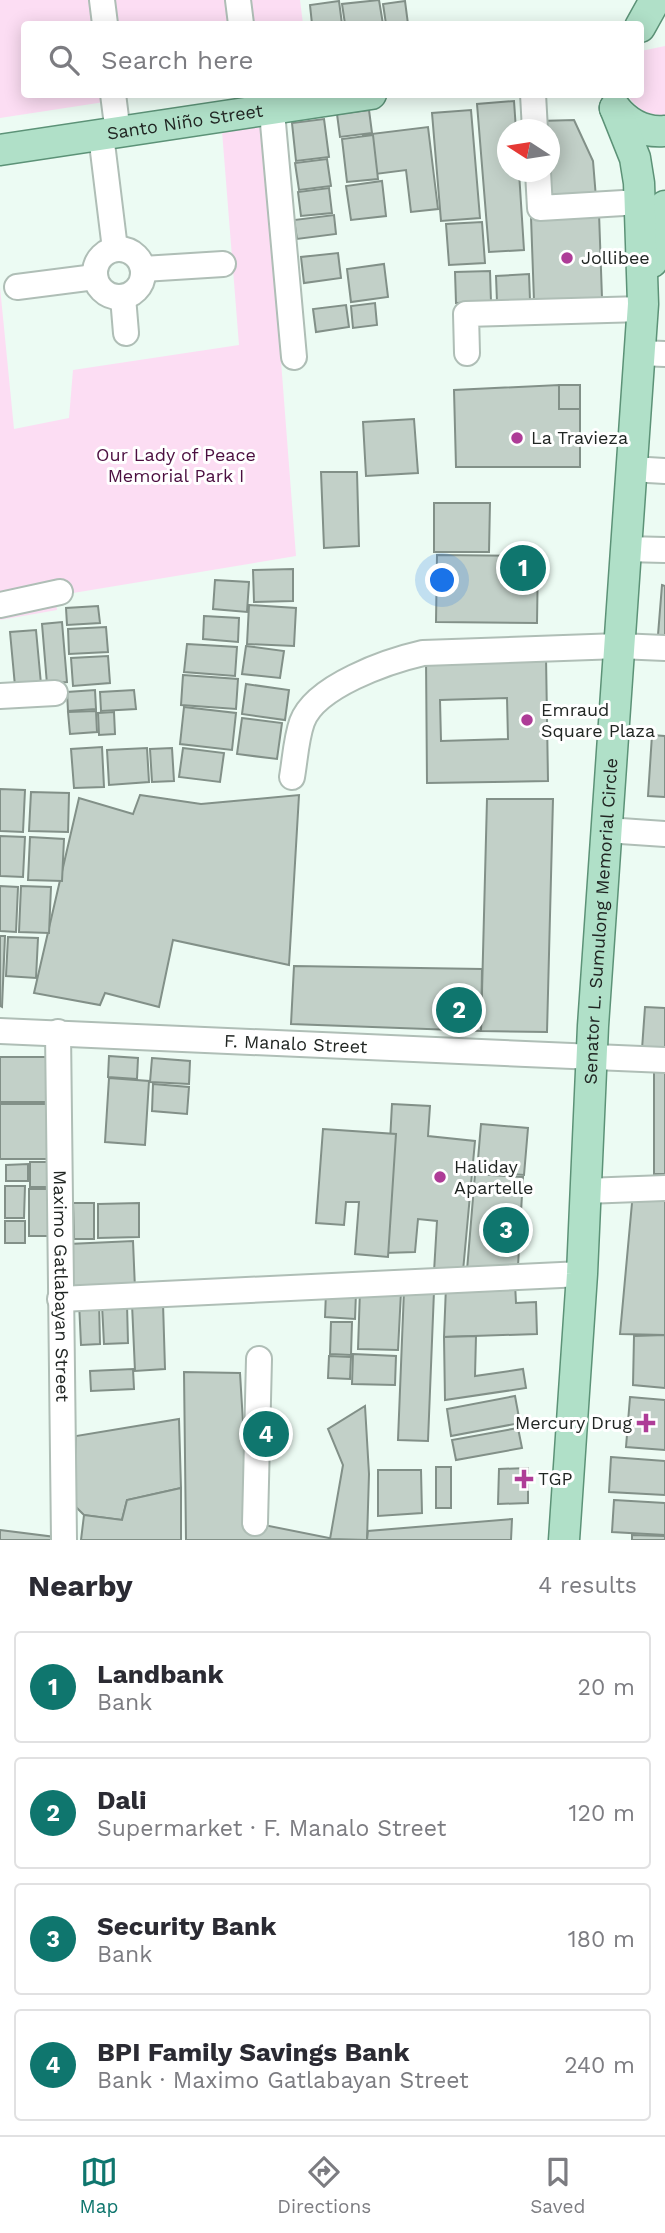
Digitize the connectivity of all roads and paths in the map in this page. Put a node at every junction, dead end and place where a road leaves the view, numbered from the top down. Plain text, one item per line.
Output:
1 (102, 0) edge
2 (238, 0) edge
3 (105, 21) edge
4 (241, 21) edge
5 (113, 98) edge
6 (336, 98) edge
7 (533, 98) edge
8 (609, 100) edge
9 (258, 107) edge
10 (534, 119) edge
11 (665, 131) edge
12 (109, 134) junction
13 (0, 150) edge
14 (539, 182) edge
15 (652, 204) edge
16 (115, 249) junction
17 (223, 264) dead end
18 (143, 269) junction
19 (95, 277) junction
20 (17, 286) dead end
21 (123, 297) junction
22 (643, 306) junction
23 (126, 333) dead end
24 (467, 353) dead end
25 (652, 353) edge
26 (294, 357) dead end
27 (631, 469) junction
28 (665, 471) edge
29 (625, 549) junction
30 (665, 551) edge
31 (60, 592) dead end
32 (0, 605) edge
33 (619, 646) junction
34 (665, 648) edge
35 (55, 693) dead end
36 (0, 696) edge
37 (292, 777) dead end
38 (606, 830) junction
39 (665, 834) edge
40 (0, 1031) edge
41 (58, 1032) junction
42 (591, 1058) junction
43 (665, 1060) edge
44 (665, 1188) edge
45 (585, 1191) junction
46 (582, 1274) junction
47 (60, 1299) junction
48 (259, 1359) dead end
49 (255, 1523) dead end
50 (64, 1540) edge
51 (564, 1540) edge

1 - 3 street
2 - 4 street
5 - 12 street
6 - 9 main road, Santo Niño Street
7 - 10 street
8 - 11 main road
8 - 15 main road, Senator L. Sumulong Memorial Circle
9 - 12 main road, Santo Niño Street
9 - 26 street
12 - 13 main road, Santo Niño Street
12 - 16 street
14 - 15 street
15 - 22 main road, Senator L. Sumulong Memorial Circle
16 - 18 street
16 - 19 street
17 - 18 street
18 - 21 street
19 - 20 street
19 - 21 street
21 - 23 street
22 - 24 street
22 - 25 main road, Senator L. Sumulong Memorial Circle
25 - 27 main road, Senator L. Sumulong Memorial Circle
27 - 28 street
27 - 29 main road, Senator L. Sumulong Memorial Circle
29 - 30 street
29 - 33 main road, Senator L. Sumulong Memorial Circle
31 - 32 street
33 - 34 street
33 - 37 street
33 - 38 main road, Senator L. Sumulong Memorial Circle
35 - 36 street
38 - 39 street
38 - 42 main road, Senator L. Sumulong Memorial Circle
40 - 41 street, F. Manalo Street
41 - 42 street, F. Manalo Street
41 - 47 street, Maximo Gatlabayan Street
42 - 43 street, F. Manalo Street
42 - 45 main road, Senator L. Sumulong Memorial Circle
44 - 45 street
45 - 46 main road, Senator L. Sumulong Memorial Circle
46 - 47 street
46 - 51 main road, Senator L. Sumulong Memorial Circle
47 - 50 street, Maximo Gatlabayan Street
48 - 49 street

